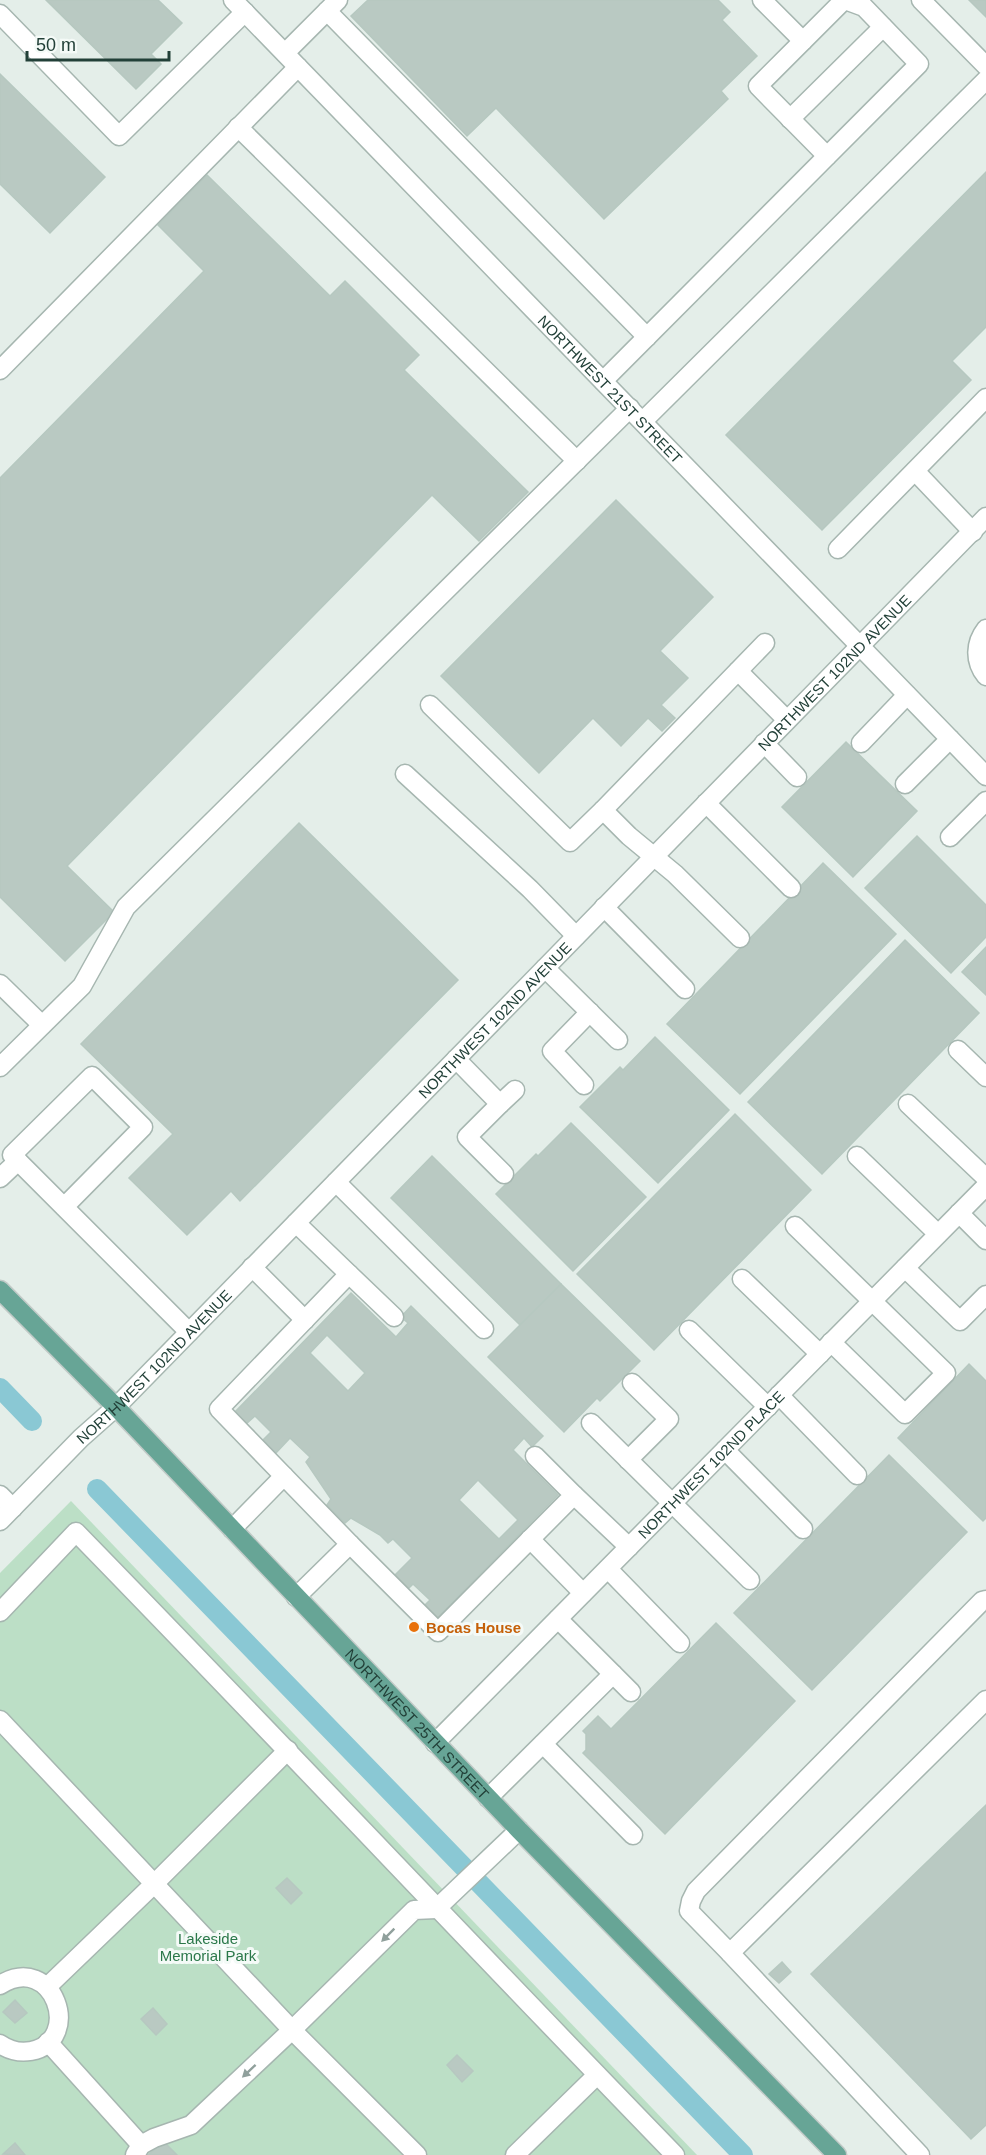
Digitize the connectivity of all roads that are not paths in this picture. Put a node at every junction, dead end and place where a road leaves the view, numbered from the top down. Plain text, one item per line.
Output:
1 (762, 0) edge
2 (844, 0) edge
3 (921, 0) edge
4 (239, 6) edge
5 (332, 6) edge
6 (0, 14) edge
7 (883, 27) junction
8 (803, 41) junction
9 (285, 53) junction
10 (986, 66) edge
11 (298, 67) junction
12 (986, 80) edge
13 (790, 119) junction
14 (238, 127) junction
15 (827, 156) junction
16 (647, 337) junction
17 (0, 370) edge
18 (603, 381) junction
19 (986, 398) edge
20 (630, 408) junction
21 (643, 421) junction
22 (576, 461) junction
23 (915, 471) junction
24 (986, 517) edge
25 (973, 532) junction
26 (838, 549) dead end
27 (986, 628) edge
28 (765, 643) dead end
29 (860, 646) junction
30 (738, 671) junction
31 (986, 676) edge
32 (907, 695) junction
33 (430, 705) dead end
34 (787, 720) junction
35 (950, 739) junction
36 (861, 743) dead end
37 (764, 744) junction
38 (405, 774) dead end
39 (986, 776) edge
40 (797, 777) dead end
41 (905, 784) dead end
42 (986, 801) edge
43 (706, 803) junction
44 (603, 810) junction
45 (950, 837) dead end
46 (654, 857) junction
47 (791, 888) dead end
48 (604, 908) junction
49 (576, 936) junction
50 (740, 938) dead end
51 (545, 968) junction
52 (0, 984) edge
53 (685, 989) dead end
54 (590, 1012) junction
55 (42, 1025) junction
56 (618, 1040) dead end
57 (958, 1050) dead end
58 (456, 1059) junction
59 (0, 1066) edge
60 (986, 1077) edge
61 (584, 1085) dead end
62 (515, 1090) dead end
63 (500, 1104) junction
64 (908, 1104) dead end
65 (857, 1156) dead end
66 (18, 1161) junction
67 (504, 1174) dead end
68 (0, 1178) edge
69 (986, 1178) edge
70 (336, 1182) junction
71 (986, 1186) edge
72 (64, 1207) junction
73 (959, 1213) junction
74 (296, 1222) junction
75 (795, 1226) dead end
76 (939, 1234) junction
77 (986, 1240) edge
78 (252, 1267) junction
79 (905, 1268) junction
80 (349, 1274) junction
81 (742, 1279) dead end
82 (0, 1290) edge
83 (986, 1295) edge
84 (873, 1300) junction
85 (394, 1317) dead end
86 (305, 1320) junction
87 (484, 1329) dead end
88 (689, 1330) dead end
89 (189, 1332) junction
90 (826, 1348) junction
91 (632, 1383) dead end
92 (773, 1401) junction
93 (116, 1407) junction
94 (591, 1423) dead end
95 (725, 1450) junction
96 (535, 1456) dead end
97 (628, 1460) junction
98 (857, 1474) dead end
99 (284, 1476) junction
100 (574, 1495) junction
101 (673, 1503) junction
102 (4, 1508) edge
103 (803, 1528) dead end
104 (232, 1529) junction
105 (530, 1539) junction
106 (350, 1544) junction
107 (629, 1547) junction
108 (608, 1569) junction
109 (750, 1580) dead end
110 (584, 1593) junction
111 (296, 1597) junction
112 (986, 1600) edge
113 (0, 1612) edge
114 (558, 1619) junction
115 (680, 1643) dead end
116 (613, 1674) junction
117 (631, 1692) dead end
118 (986, 1700) edge
119 (0, 1720) edge
120 (435, 1743) junction
121 (543, 1744) junction
122 (288, 1750) junction
123 (488, 1798) junction
124 (519, 1830) junction
125 (633, 1835) dead end
126 (154, 1884) junction
127 (436, 1909) junction
128 (730, 1953) junction
129 (0, 1985) edge
130 (47, 1987) junction
131 (292, 2030) junction
132 (48, 2042) junction
133 (0, 2044) edge
134 (597, 2075) junction
135 (138, 2150) edge
136 (417, 2155) edge
137 (515, 2155) edge
138 (675, 2155) edge
139 (837, 2155) edge
140 (920, 2155) edge

1 - 8 street
2 - 7 street
2 - 8 street
3 - 10 street
4 - 6 street
4 - 9 street, NORTHWEST 21ST STREET
5 - 9 street
5 - 16 street
7 - 13 street
7 - 15 street
8 - 13 street
9 - 11 street, NORTHWEST 21ST STREET
11 - 14 street
11 - 18 street, NORTHWEST 21ST STREET
12 - 21 street
13 - 15 street
14 - 17 street
14 - 22 street
15 - 16 street
16 - 18 street
18 - 20 street, NORTHWEST 21ST STREET
19 - 23 street
20 - 21 street, NORTHWEST 21ST STREET
20 - 22 street
21 - 29 street, NORTHWEST 21ST STREET
22 - 55 street
23 - 25 street
23 - 26 street
24 - 25 street, NORTHWEST 102ND AVENUE
25 - 29 street, NORTHWEST 102ND AVENUE
27 - 31 street
28 - 30 street
29 - 32 street, NORTHWEST 21ST STREET
29 - 34 street, NORTHWEST 102ND AVENUE
30 - 34 street
30 - 44 street
32 - 35 street, NORTHWEST 21ST STREET
32 - 36 street
33 - 44 street
34 - 37 street, NORTHWEST 102ND AVENUE
35 - 39 street, NORTHWEST 21ST STREET
35 - 41 street
37 - 40 street
37 - 43 street, NORTHWEST 102ND AVENUE
38 - 49 street
42 - 45 street
43 - 46 street, NORTHWEST 102ND AVENUE
43 - 47 street
44 - 46 street
46 - 48 street, NORTHWEST 102ND AVENUE
46 - 50 street
48 - 49 street, NORTHWEST 102ND AVENUE
48 - 53 street
49 - 51 street, NORTHWEST 102ND AVENUE
51 - 54 street
51 - 58 street, NORTHWEST 102ND AVENUE
52 - 55 street
54 - 56 street
54 - 61 street
55 - 59 street
57 - 60 street
58 - 63 street
58 - 70 street, NORTHWEST 102ND AVENUE
62 - 63 street
63 - 67 street
64 - 69 street
65 - 76 street
66 - 68 street
66 - 72 street
66 - 72 street
70 - 74 street, NORTHWEST 102ND AVENUE
70 - 87 street
71 - 73 street, NORTHWEST 102ND PLACE
72 - 89 street
73 - 76 street, NORTHWEST 102ND PLACE
73 - 77 street
74 - 78 street, NORTHWEST 102ND AVENUE
74 - 80 street
75 - 84 street
76 - 79 street, NORTHWEST 102ND PLACE
78 - 86 street
78 - 89 street, NORTHWEST 102ND AVENUE
79 - 83 street
79 - 84 street, NORTHWEST 102ND PLACE
80 - 85 street
80 - 86 street
81 - 90 street
82 - 93 main road, NORTHWEST 25TH STREET
84 - 90 street, NORTHWEST 102ND PLACE
84 - 90 street
86 - 99 street
88 - 92 street
89 - 93 street, NORTHWEST 102ND AVENUE
90 - 92 street, NORTHWEST 102ND PLACE
91 - 97 street
92 - 95 street, NORTHWEST 102ND PLACE
92 - 98 street
93 - 102 street, NORTHWEST 102ND AVENUE
93 - 104 main road, NORTHWEST 25TH STREET
94 - 97 street
95 - 101 street, NORTHWEST 102ND PLACE
95 - 103 street
96 - 100 street
97 - 101 street
99 - 104 street
99 - 106 street
100 - 105 street
100 - 107 street
101 - 107 street, NORTHWEST 102ND PLACE
101 - 109 street
104 - 111 main road, NORTHWEST 25TH STREET
105 - 106 street
105 - 110 street
106 - 111 street
107 - 108 street, NORTHWEST 102ND PLACE
108 - 110 street, NORTHWEST 102ND PLACE
108 - 115 street
110 - 114 street, NORTHWEST 102ND PLACE
111 - 120 main road, NORTHWEST 25TH STREET
112 - 128 street
113 - 122 street
114 - 116 street
114 - 120 street, NORTHWEST 102ND PLACE
116 - 117 street
116 - 121 street
118 - 128 street
119 - 126 street
120 - 123 main road, NORTHWEST 25TH STREET
121 - 123 street
121 - 125 street
122 - 126 street
122 - 127 street
123 - 124 main road, NORTHWEST 25TH STREET
124 - 127 street
124 - 139 main road, NORTHWEST 25TH STREET
126 - 130 street
126 - 131 street
127 -> 131 street
127 - 134 street
128 - 140 street
129 - 130 street
130 - 132 street
131 -> 135 street
131 - 136 street
132 - 133 street
132 - 135 street
134 - 137 street
134 - 138 street

